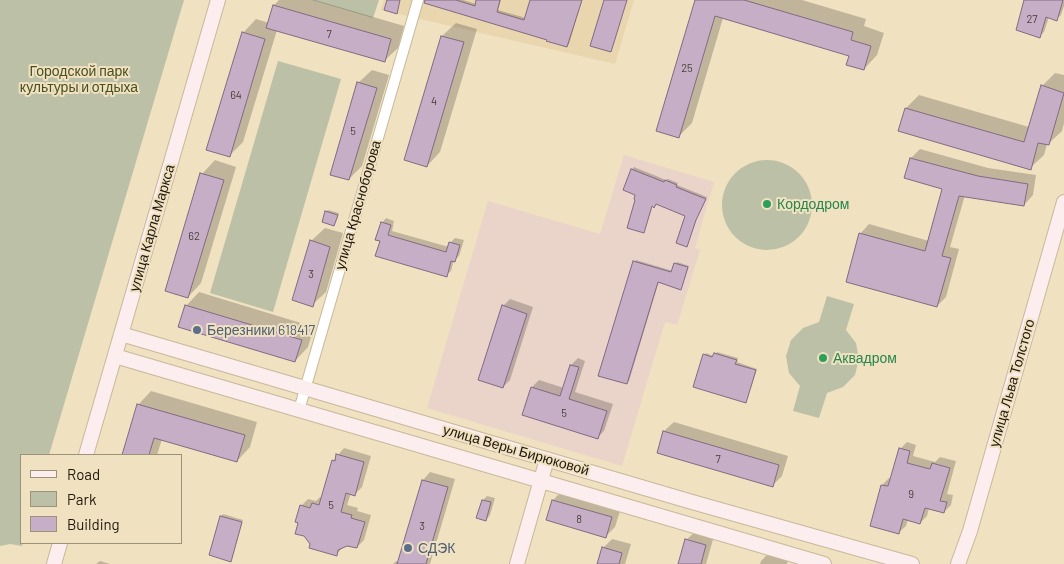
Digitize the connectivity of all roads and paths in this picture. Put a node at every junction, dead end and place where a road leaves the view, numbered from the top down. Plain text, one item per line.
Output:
1 (218, 0) edge
2 (418, 0) edge
3 (1064, 202) edge
4 (121, 334) junction
5 (115, 356) junction
6 (305, 388) junction
7 (299, 410) junction
8 (86, 454) edge
9 (547, 459) junction
10 (541, 481) junction
11 (692, 502) junction
12 (685, 524) junction
13 (60, 544) edge
14 (54, 564) edge
15 (517, 564) edge
16 (824, 564) edge
17 (912, 564) edge
18 (958, 564) edge

1 - 4 street, улица Карла Маркса
2 - 6 street, улица Красноборова
3 - 18 street, улица Льва Толстого
4 - 5 street, улица Карла Маркса
4 - 6 street, улица Веры Бирюковой
5 - 7 street, улица Веры Бирюковой
5 - 8 street, улица Карла Маркса
6 - 7 street, улица Красноборова
6 - 9 street, улица Веры Бирюковой
7 - 10 street, улица Веры Бирюковой
9 - 10 street
9 - 11 street, улица Веры Бирюковой
10 - 12 street, улица Веры Бирюковой
10 - 15 street
11 - 12 street
11 - 17 street, улица Веры Бирюковой
12 - 16 street, улица Веры Бирюковой
13 - 14 street

